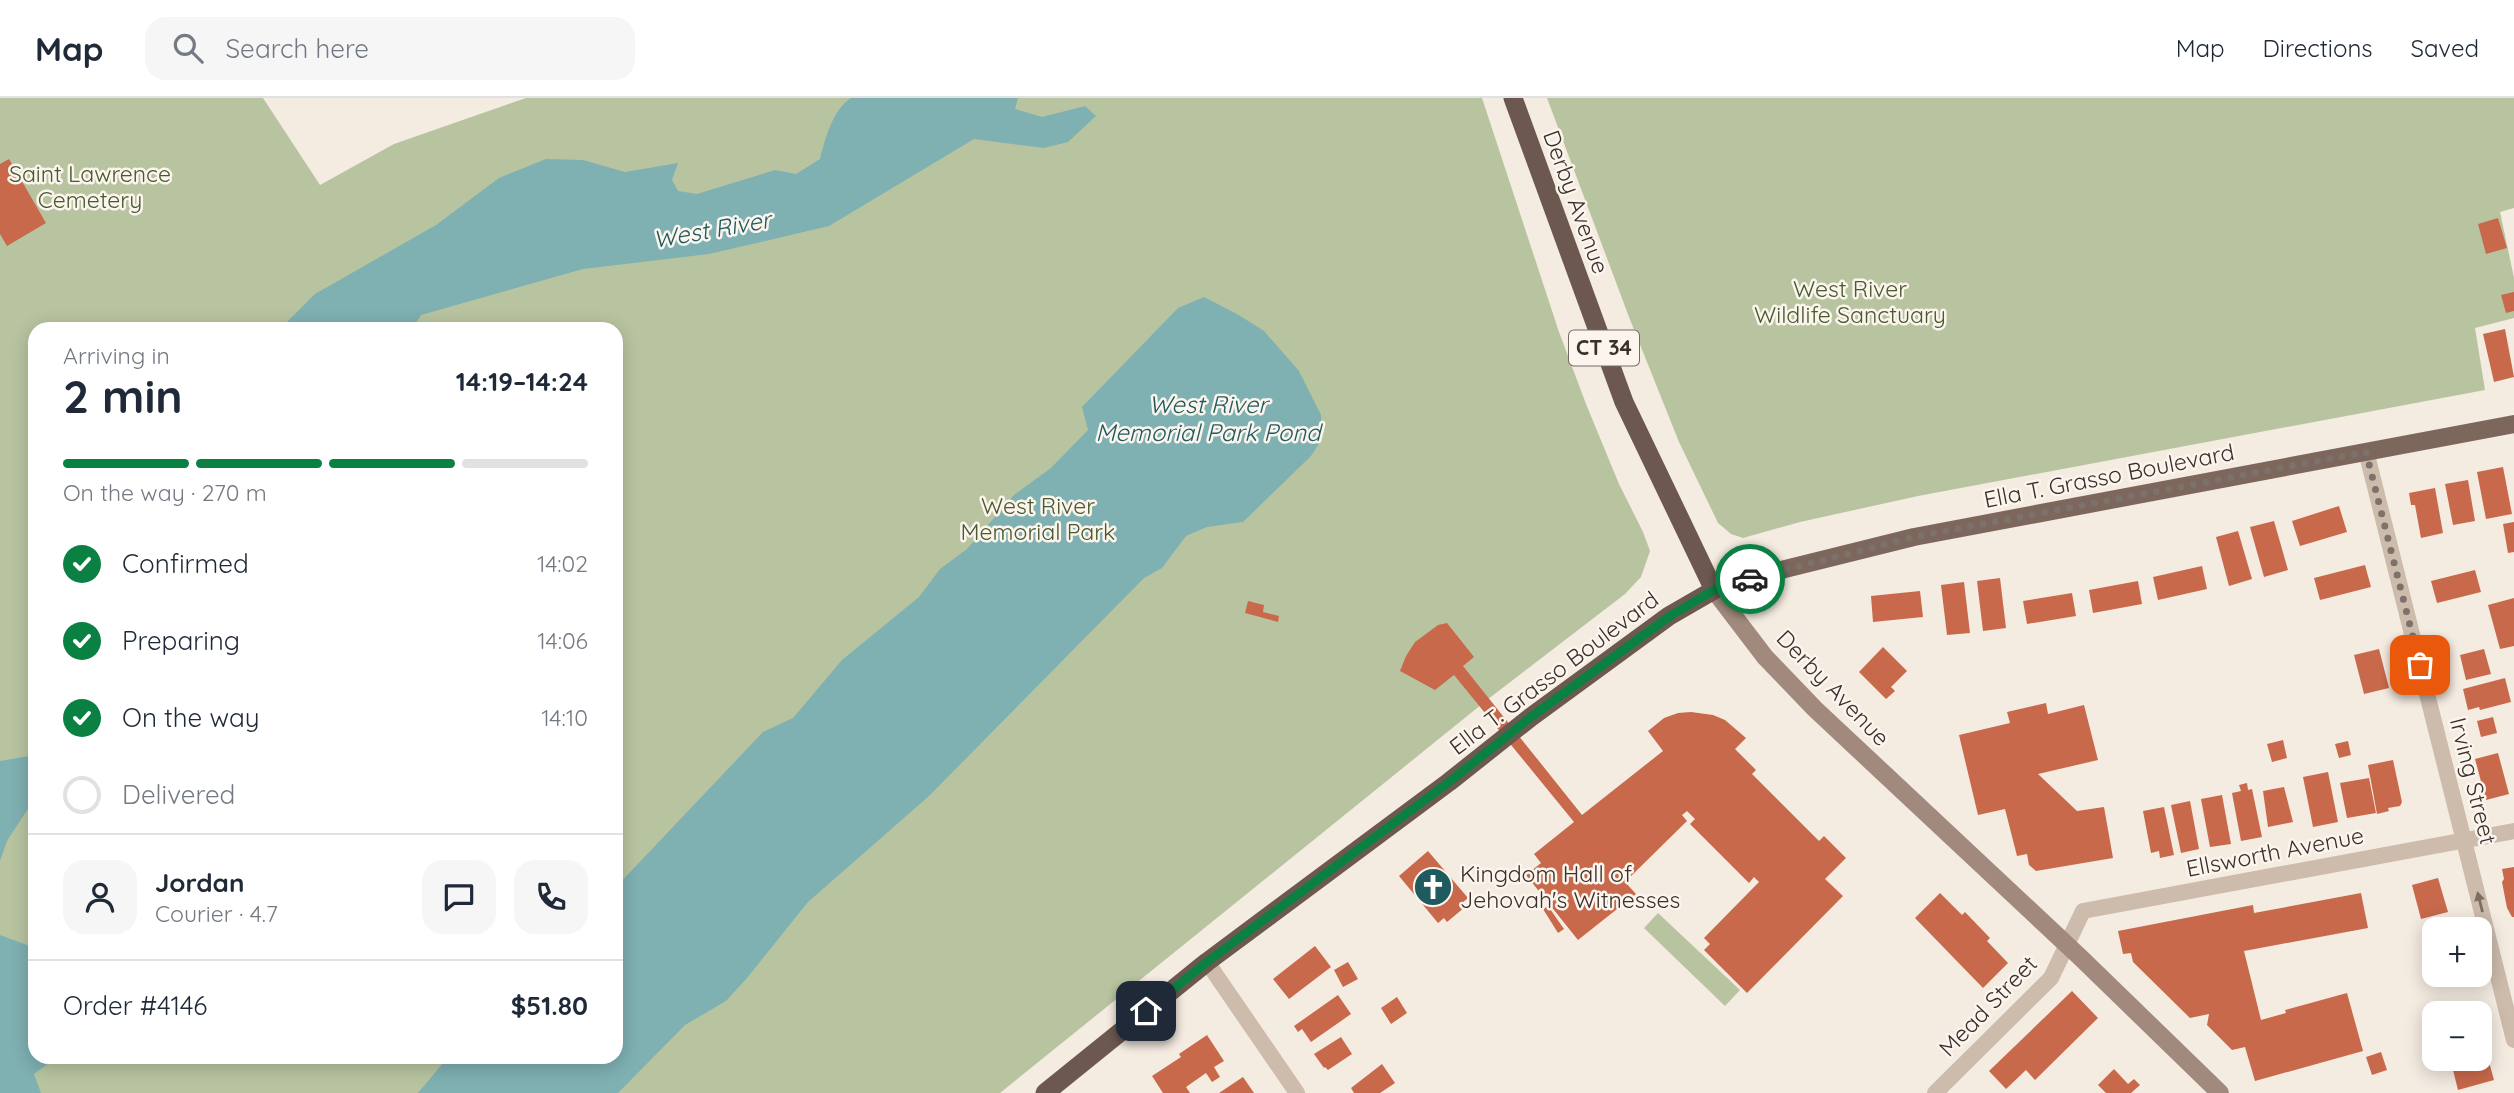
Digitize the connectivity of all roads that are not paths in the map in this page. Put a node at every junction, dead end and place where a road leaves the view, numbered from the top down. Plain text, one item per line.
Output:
1 (1513, 98) edge
2 (2514, 424) edge
3 (2366, 452) junction
4 (1714, 590) junction
5 (2514, 831) edge
6 (2464, 840) junction
7 (2067, 947) junction
8 (1207, 962) junction
9 (2514, 1040) edge
10 (1045, 1093) edge
11 (1297, 1093) edge
12 (1935, 1093) edge
13 (2220, 1093) edge

1 - 4 highway, Derby Avenue / CT 34
2 - 3 main road, Ella T. Grasso Boulevard
3 - 4 main road, Ella T. Grasso Boulevard
3 - 6 street, Irving Street
4 - 7 main road, Derby Avenue
4 - 8 highway, Ella T. Grasso Boulevard
5 - 6 street, Ellsworth Avenue
6 - 7 street, Ellsworth Avenue
9 -> 6 street, Irving Street
7 - 12 street, Mead Street
7 - 13 main road, Derby Avenue
8 - 10 highway, Ella T. Grasso Boulevard
8 - 11 street

